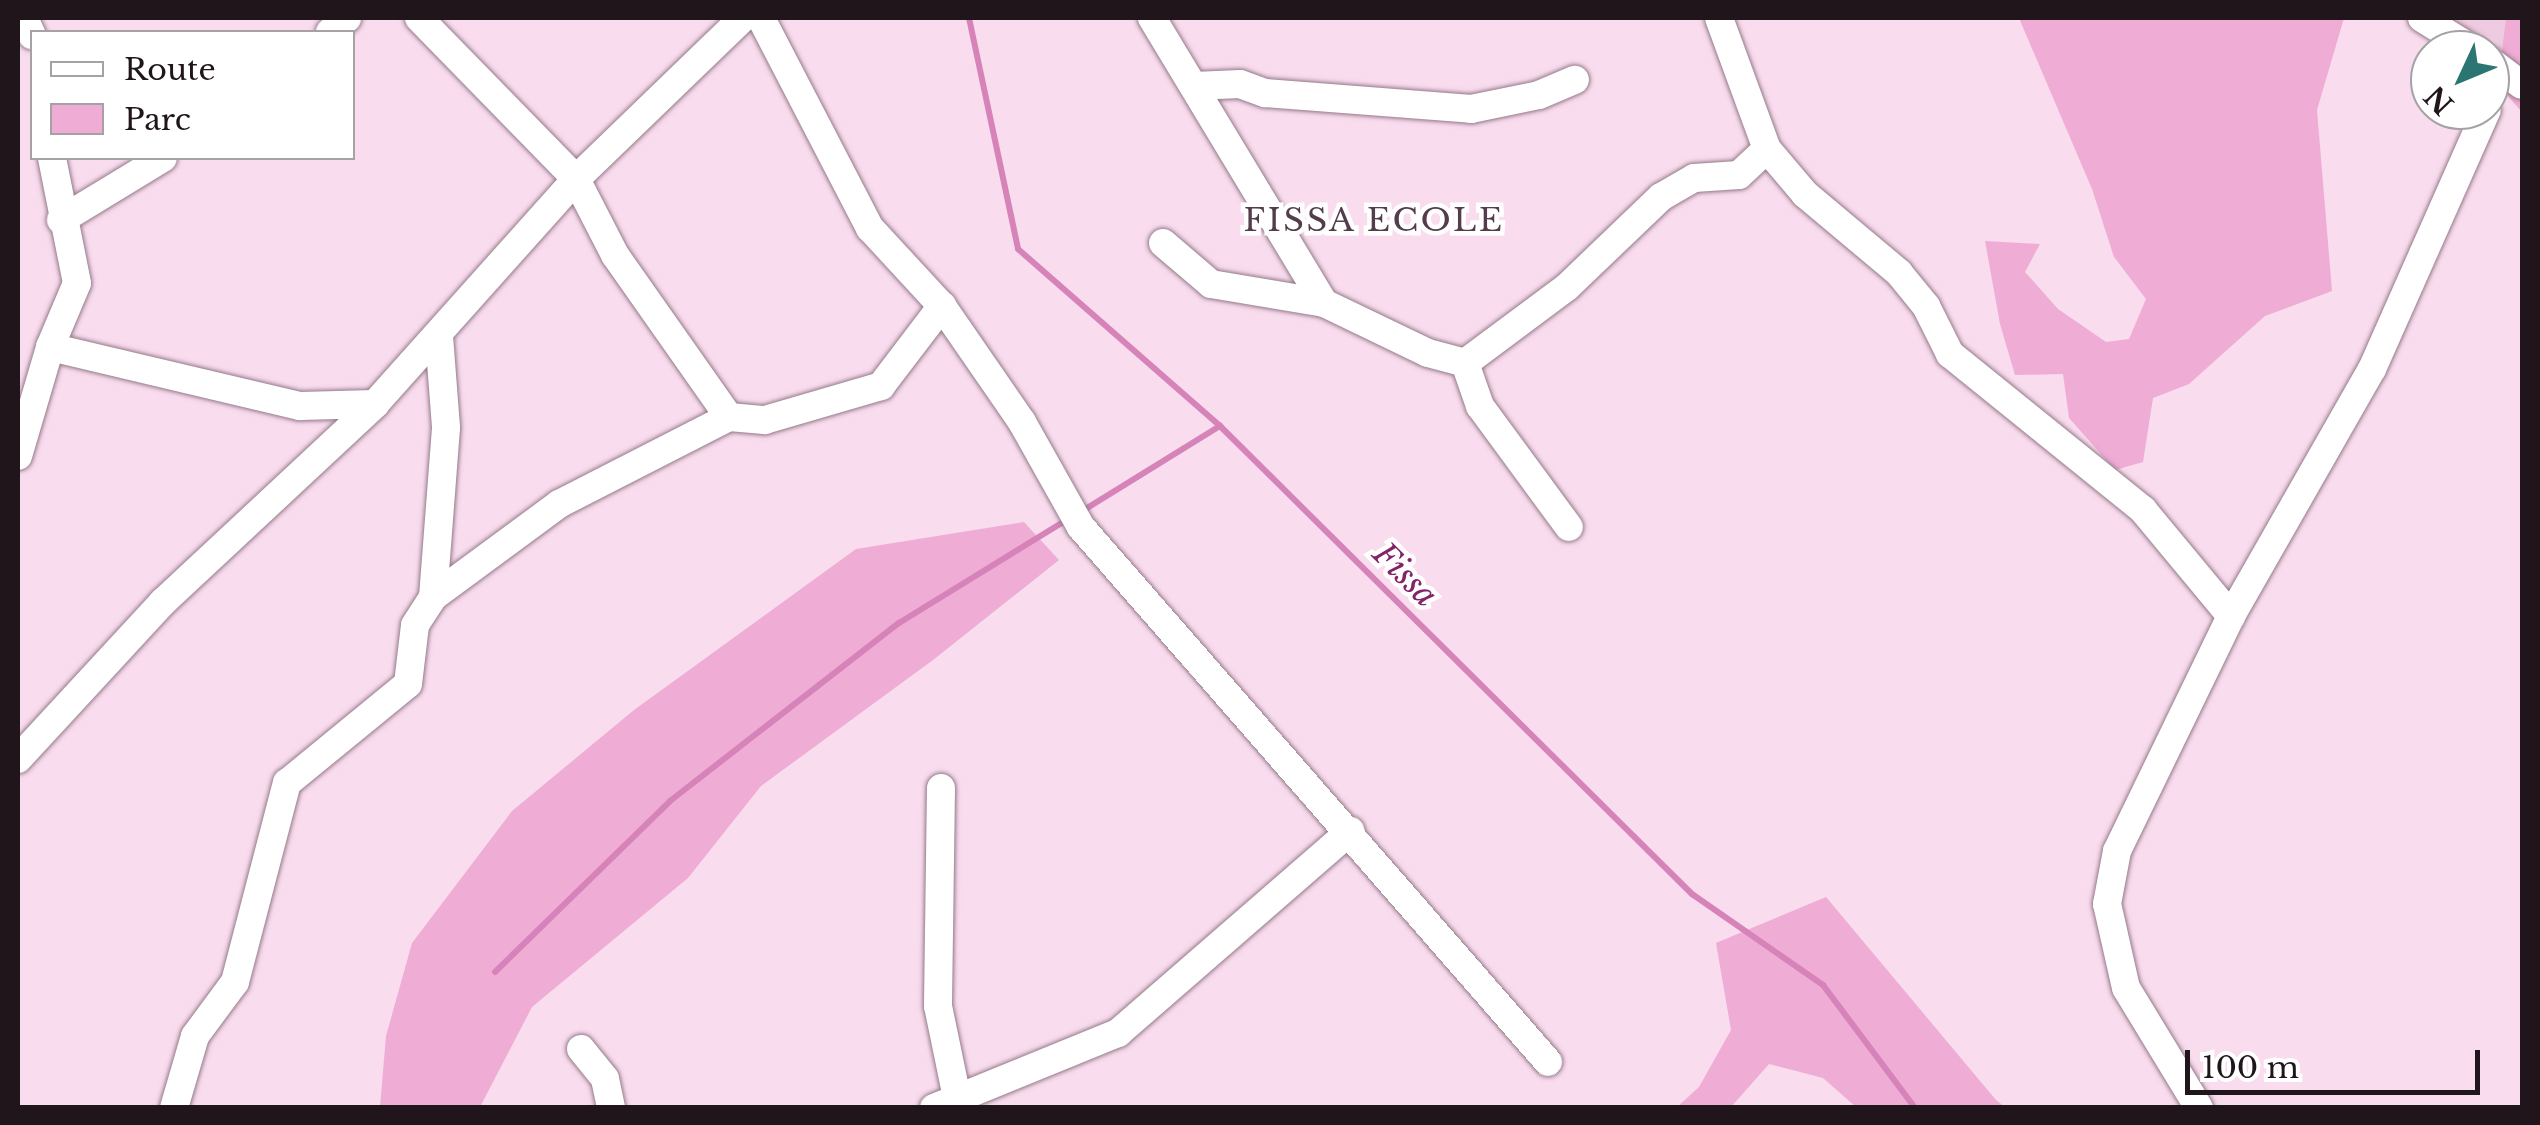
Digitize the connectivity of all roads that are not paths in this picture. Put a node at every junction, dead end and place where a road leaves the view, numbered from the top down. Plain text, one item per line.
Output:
1 (419, 18) edge
2 (743, 18) edge
3 (761, 18) edge
4 (1152, 18) edge
5 (1720, 18) edge
6 (1576, 80) dead end
7 (1194, 86) junction
8 (2478, 130) edge
9 (1767, 148) junction
10 (52, 160) edge
11 (160, 160) edge
12 (576, 179) junction
13 (61, 220) junction
14 (1163, 243) dead end
15 (1324, 304) junction
16 (942, 306) junction
17 (439, 337) junction
18 (50, 346) junction
19 (1465, 363) junction
20 (376, 404) junction
21 (729, 416) junction
22 (18, 456) edge
23 (1569, 527) dead end
24 (433, 597) junction
25 (2230, 616) junction
26 (18, 759) edge
27 (941, 788) dead end
28 (1350, 831) junction
29 (581, 1049) dead end
30 (1548, 1062) dead end
31 (945, 1103) edge
32 (174, 1108) edge
33 (611, 1108) edge
34 (2198, 1108) edge

1 - 12 street
2 - 12 street
3 - 16 street
4 - 7 street
5 - 9 street
6 - 7 street
7 - 15 street
8 - 25 street
9 - 19 street
9 - 25 street
10 - 13 street
11 - 13 street
12 - 17 street
12 - 21 street
13 - 18 street
14 - 15 street
15 - 19 street
16 - 21 street
16 - 28 street
17 - 20 street
17 - 24 street
18 - 20 street
18 - 22 street
19 - 23 street
20 - 26 street
21 - 24 street
24 - 32 street
25 - 34 street
27 - 31 street
28 - 30 street
28 - 31 street
29 - 33 street

